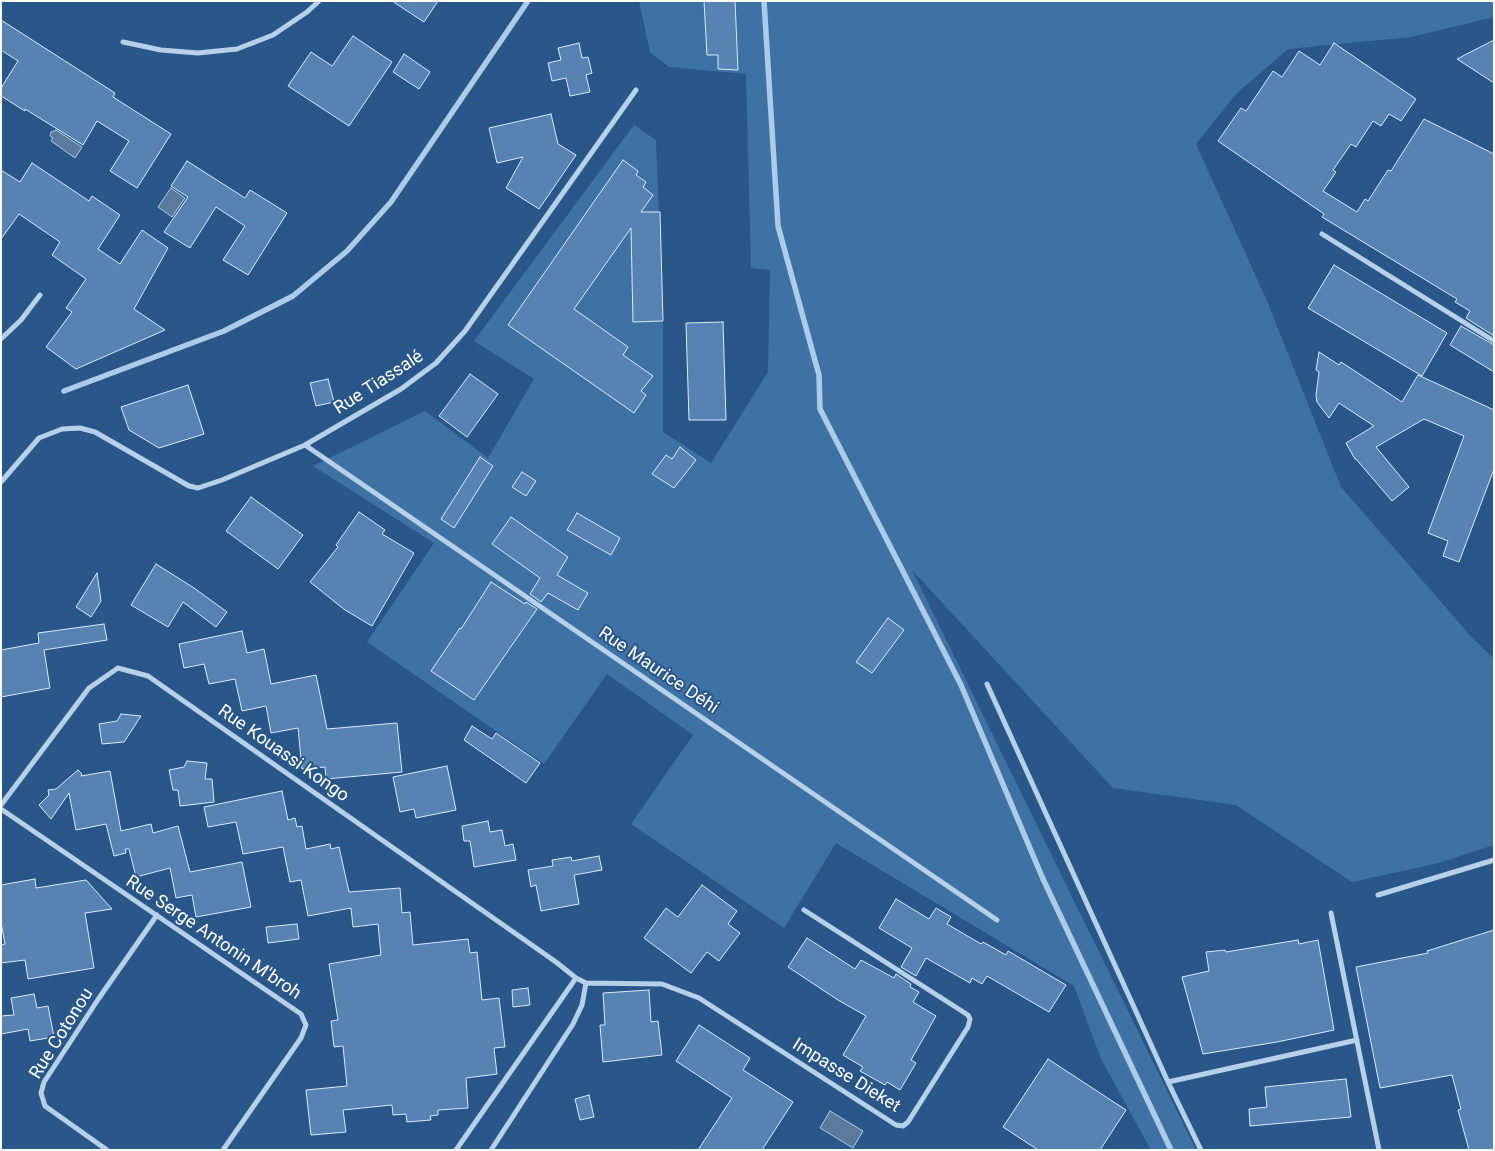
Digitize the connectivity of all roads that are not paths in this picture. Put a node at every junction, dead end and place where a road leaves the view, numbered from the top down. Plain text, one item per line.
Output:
1 (319, 1) edge
2 (123, 42) dead end
3 (636, 90) dead end
4 (1322, 234) dead end
5 (40, 295) dead end
6 (1, 339) edge
7 (1494, 342) edge
8 (305, 445) junction
9 (1, 482) edge
10 (987, 684) dead end
11 (1, 807) edge
12 (1494, 860) edge
13 (1378, 895) dead end
14 (804, 910) dead end
15 (1331, 913) dead end
16 (156, 915) junction
17 (996, 920) dead end
18 (576, 978) junction
19 (586, 982) junction
20 (1357, 1040) junction
21 (1168, 1082) junction
22 (107, 1150) edge
23 (223, 1150) edge
24 (456, 1150) edge
25 (491, 1150) edge
26 (1201, 1150) edge
27 (1379, 1150) edge

1 - 2 street
3 - 8 street, Rue Tiassalé
4 - 7 street
5 - 6 street
8 - 9 street, Rue Tiassalé
8 - 17 street, Rue Maurice Déhi
10 - 21 street
11 - 16 street, Rue Serge Antonin M'broh
11 - 18 street, Rue Kouassi Kongo
12 - 13 street
14 - 19 street, Impasse Dieket
15 - 20 street
16 - 22 street, Rue Cotonou
16 - 23 street, Rue Serge Antonin M'broh
18 - 19 street, Rue Kouassi Kongo
18 - 24 street
19 - 25 street
20 - 21 street
20 - 27 street
21 - 26 street

